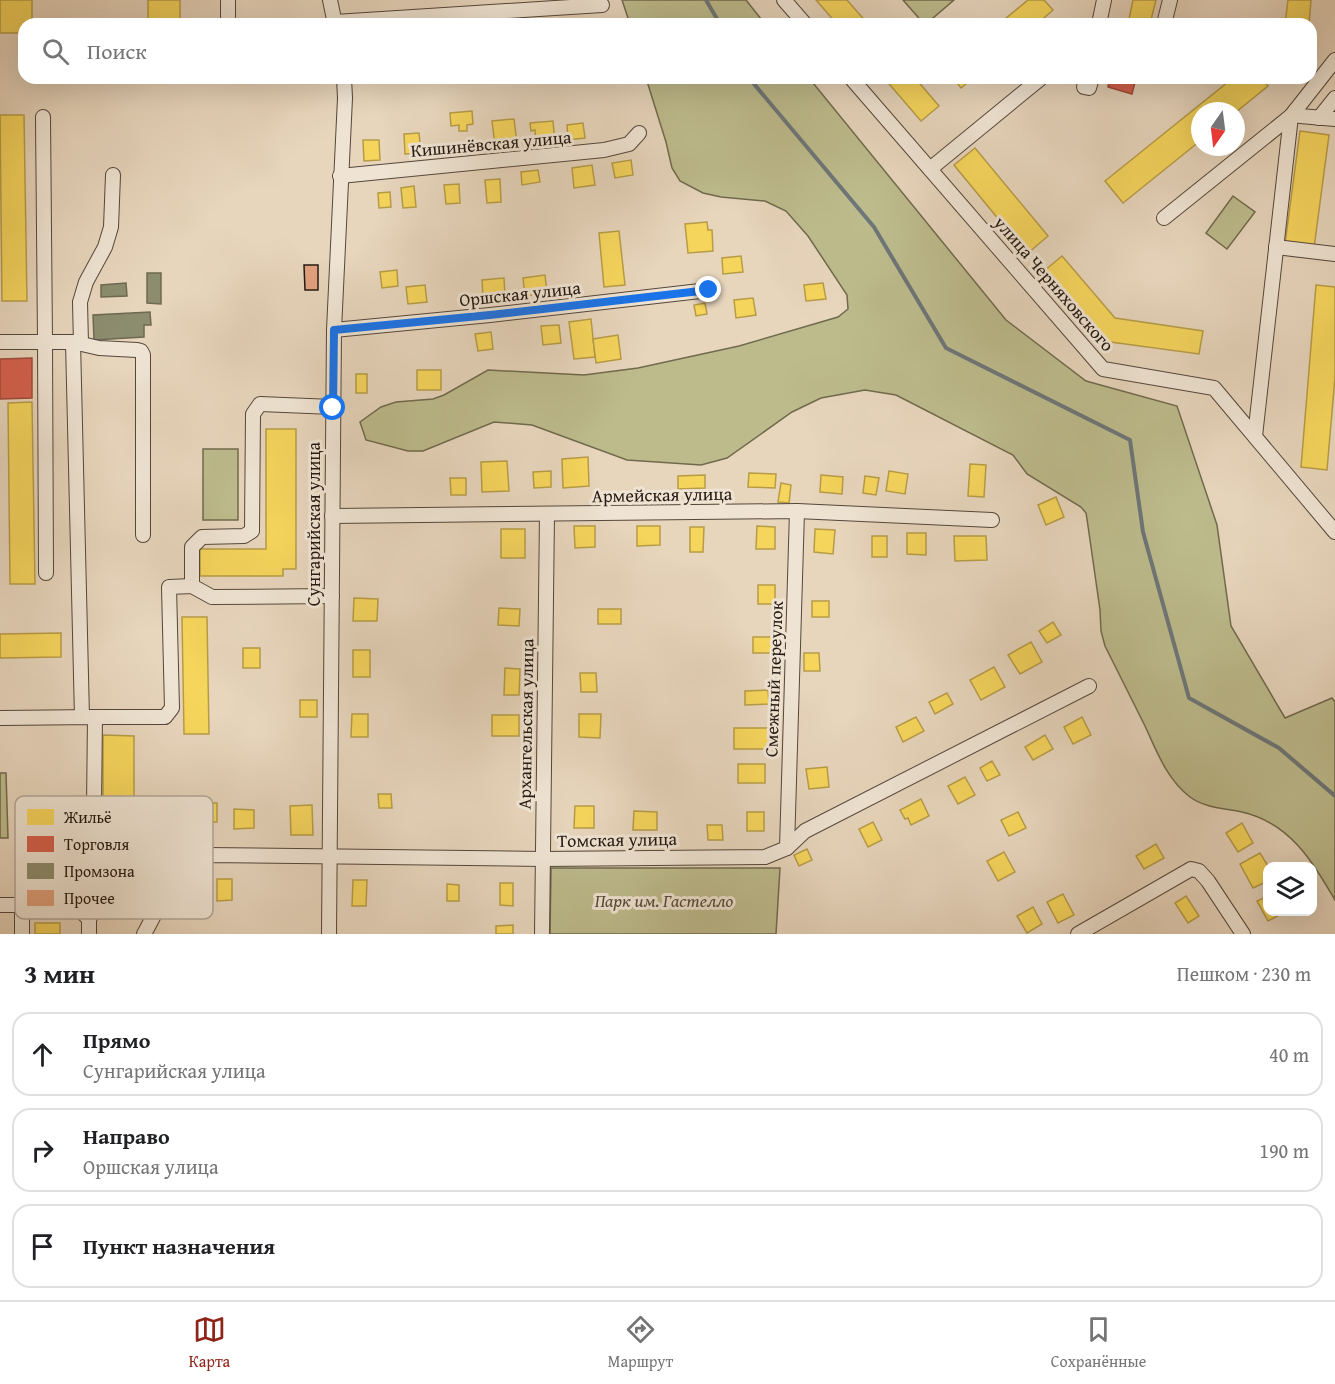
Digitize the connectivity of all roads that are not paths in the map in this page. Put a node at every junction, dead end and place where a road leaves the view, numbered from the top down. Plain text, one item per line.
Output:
1 (228, 0) edge
2 (330, 0) edge
3 (784, 0) edge
4 (1104, 0) edge
5 (1170, 0) edge
6 (602, 5) dead end
7 (228, 17) dead end
8 (334, 18) edge
9 (409, 18) edge
10 (800, 18) edge
11 (1100, 18) edge
12 (1166, 18) edge
13 (1335, 60) edge
14 (1335, 71) edge
15 (344, 84) edge
16 (856, 84) edge
17 (1034, 84) edge
18 (1335, 98) edge
19 (1295, 114) junction
20 (43, 117) dead end
21 (1319, 118) junction
22 (1335, 119) edge
23 (639, 133) dead end
24 (930, 169) junction
25 (113, 175) dead end
26 (340, 176) junction
27 (1164, 218) dead end
28 (1276, 247) junction
29 (1335, 254) edge
30 (709, 290) dead end
31 (334, 330) junction
32 (0, 342) edge
33 (45, 342) junction
34 (77, 343) junction
35 (333, 408) junction
36 (1255, 436) junction
37 (797, 511) junction
38 (547, 514) junction
39 (332, 516) junction
40 (992, 520) dead end
41 (1335, 532) edge
42 (142, 535) dead end
43 (46, 573) dead end
44 (192, 586) junction
45 (332, 596) junction
46 (1089, 686) dead end
47 (88, 717) junction
48 (0, 718) edge
49 (93, 796) edge
50 (787, 848) junction
51 (213, 855) edge
52 (331, 856) junction
53 (543, 859) junction
54 (89, 919) edge
55 (152, 919) edge
56 (89, 934) edge
57 (144, 934) edge
58 (329, 934) edge
59 (543, 934) edge
60 (1078, 934) edge
61 (1243, 934) edge

1 - 7 street
2 - 8 street
3 - 10 street
4 - 11 street
5 - 12 street
6 - 9 street
13 - 19 street
14 - 19 street
15 - 26 street, Сунгарийская улица
16 - 24 street, улица Черняховского
17 - 24 street
18 - 21 street
19 - 21 street
19 - 27 street
19 - 28 street
20 - 33 street
21 - 22 street
23 - 26 street, Кишинёвская улица
24 - 36 street, улица Черняховского
25 - 34 street
26 - 31 street, Сунгарийская улица
28 - 29 street
28 - 36 street
30 - 31 street, Оршская улица
31 - 35 street, Сунгарийская улица
32 - 33 street
33 - 34 street
33 - 43 street
34 - 42 street
34 - 47 street
35 - 39 street, Сунгарийская улица
35 - 44 street
36 - 41 street, улица Черняховского
37 - 38 street, Армейская улица
37 - 40 street, Армейская улица
37 - 50 street, Смежный переулок
38 - 39 street, Армейская улица
38 - 53 street, Архангельская улица
39 - 45 street, Сунгарийская улица
44 - 45 street
44 - 47 street
45 - 52 street, Сунгарийская улица
46 - 50 street, Томская улица
47 - 48 street
47 - 49 street
50 - 53 street, Томская улица
51 - 52 street, Томская улица
52 - 53 street, Томская улица
52 - 58 street, Сунгарийская улица
53 - 59 street, Архангельская улица
54 - 56 street
55 - 57 street, Томская улица
60 - 61 street

